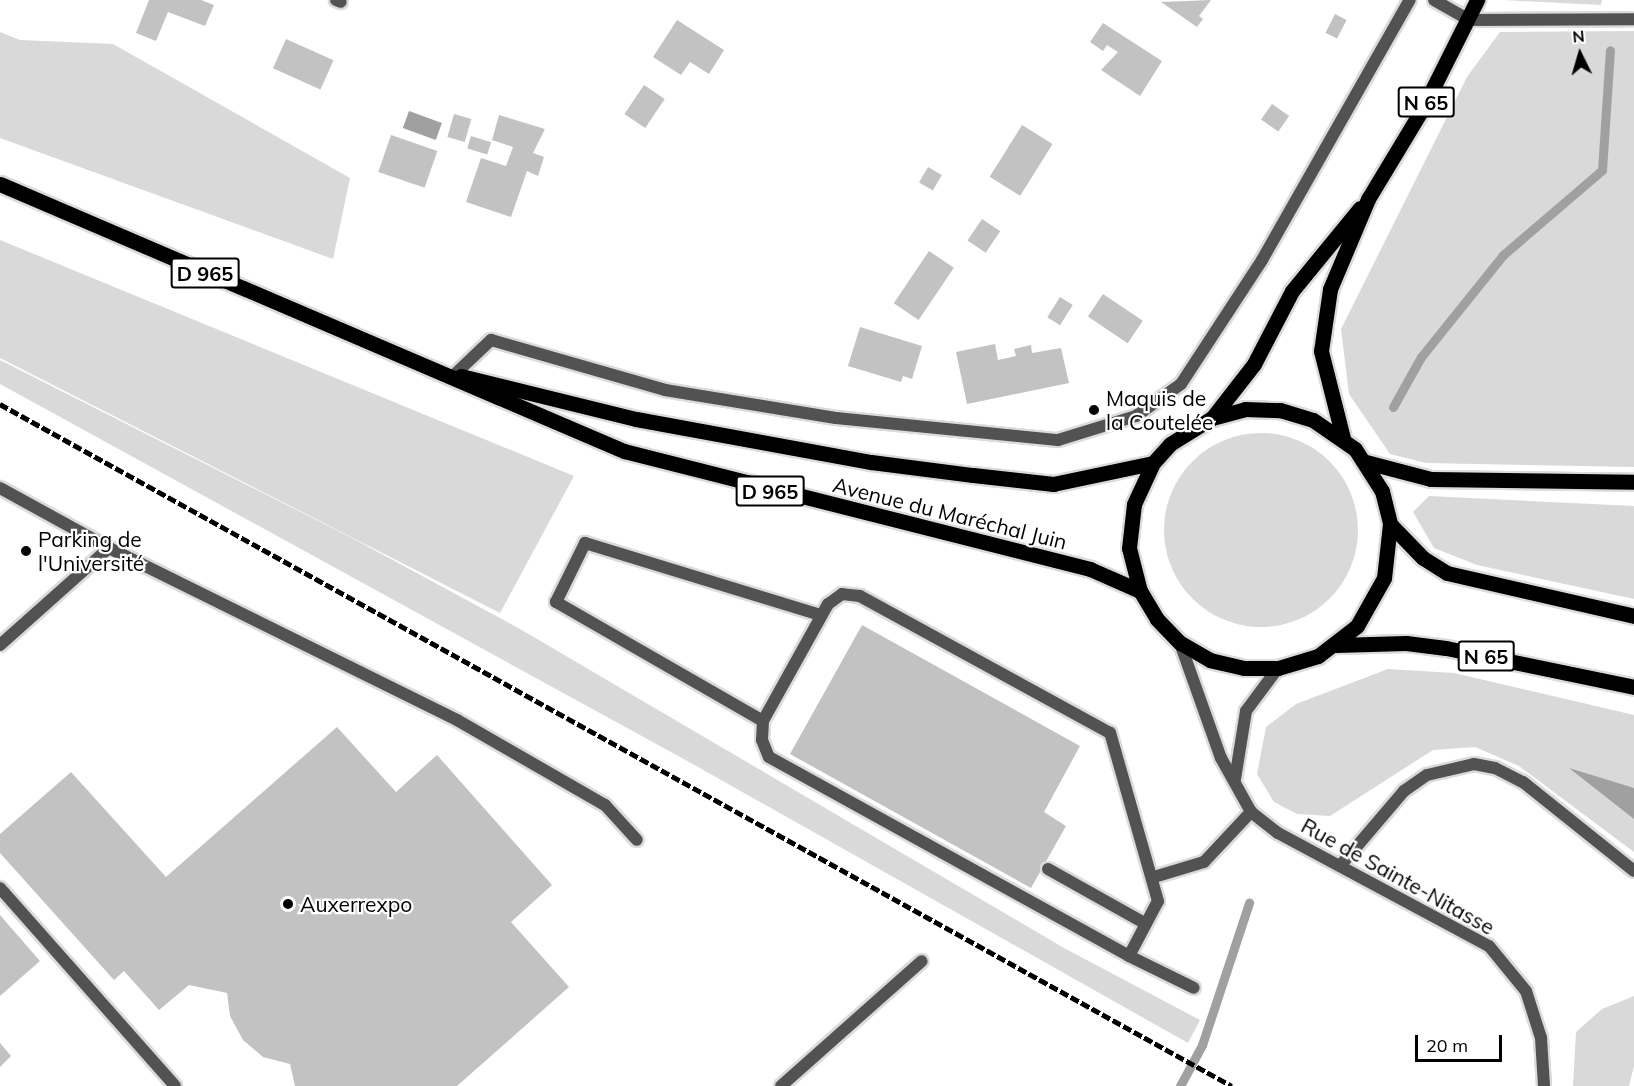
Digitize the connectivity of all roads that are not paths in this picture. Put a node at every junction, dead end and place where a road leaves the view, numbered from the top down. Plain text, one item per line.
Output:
1 (1410, 0) edge
2 (1434, 0) edge
3 (1477, 0) edge
4 (1634, 19) edge
5 (1469, 20) junction
6 (0, 184) edge
7 (1368, 199) junction
8 (410, 362) junction
9 (455, 374) junction
10 (1212, 418) junction
11 (1343, 438) junction
12 (1366, 462) junction
13 (1153, 463) junction
14 (1634, 482) edge
15 (0, 488) edge
16 (1390, 524) junction
17 (109, 548) junction
18 (1140, 591) junction
19 (821, 615) junction
20 (1634, 616) edge
21 (1180, 643) junction
22 (0, 645) edge
23 (1336, 645) junction
24 (1278, 668) junction
25 (1634, 687) edge
26 (763, 721) junction
27 (1235, 779) junction
28 (1251, 812) junction
29 (637, 840) dead end
30 (1340, 866) junction
31 (1048, 869) dead end
32 (1634, 871) edge
33 (1154, 877) junction
34 (0, 888) edge
35 (1146, 924) junction
36 (1130, 956) junction
37 (922, 961) dead end
38 (1194, 988) dead end
39 (175, 1086) edge
40 (781, 1086) edge
41 (1544, 1086) edge

1 - 9 street
2 - 5 street
3 - 5 main road, N 65
4 - 5 street
5 - 7 main road, N 65
6 - 8 main road, Avenue du Maréchal Juin / D 965
7 - 10 main road, N 65
7 - 11 main road, N 65
8 - 9 main road, Avenue du Maréchal Juin / D 965
8 - 18 main road, Avenue du Maréchal Juin / D 965
9 - 13 main road, Avenue du Maréchal Juin / D 965
10 - 11 main road
10 - 13 main road
11 - 12 main road
12 - 14 main road
12 - 16 main road
13 - 18 main road
15 - 17 street
16 - 20 main road
16 - 23 main road
17 - 22 street
17 - 29 street
18 - 21 main road
19 - 26 street
19 - 26 street
19 - 33 street
21 - 24 main road
21 - 27 street, Rue de Sainte-Nitasse
23 - 24 main road
23 - 25 main road, N 65
24 - 27 street
26 - 36 street
27 - 28 street, Rue de Sainte-Nitasse
28 - 30 street, Rue de Sainte-Nitasse
28 - 33 street
30 - 32 street
30 - 41 street, Rue de Sainte-Nitasse
31 - 35 street
33 - 35 street
34 - 39 street
35 - 36 street
36 - 38 street
37 - 40 street

